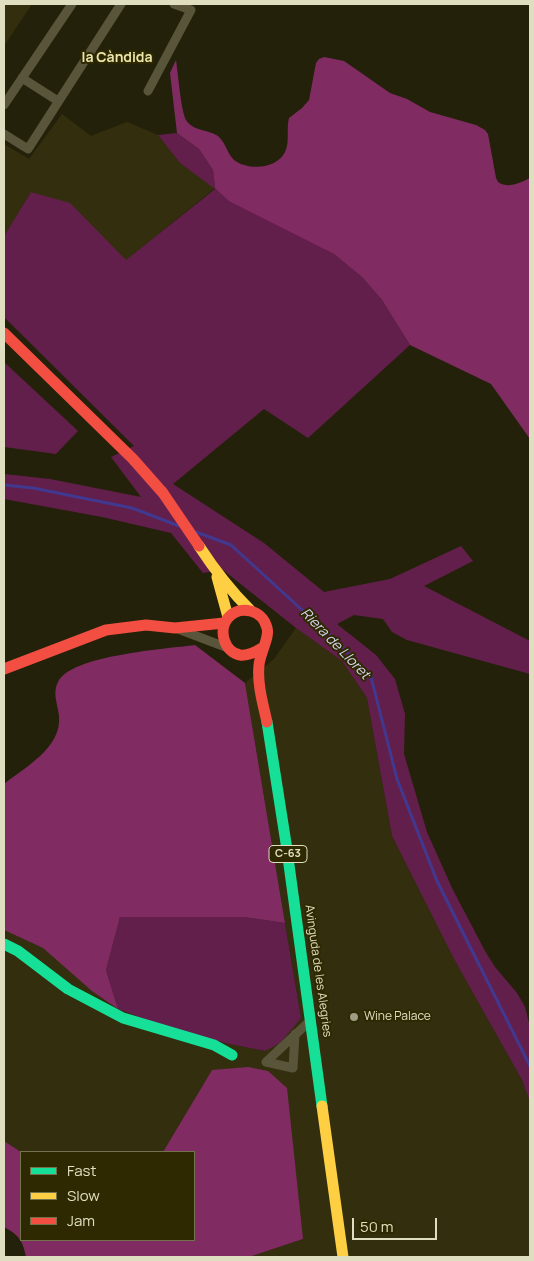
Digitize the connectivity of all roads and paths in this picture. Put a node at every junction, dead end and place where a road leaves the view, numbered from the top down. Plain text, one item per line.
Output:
1 (72, 4) edge
2 (121, 4) edge
3 (174, 4) edge
4 (22, 78) junction
5 (148, 91) dead end
6 (58, 101) junction
7 (4, 105) edge
8 (4, 134) edge
9 (4, 333) edge
10 (214, 569) junction
11 (250, 610) junction
12 (226, 620) junction
13 (176, 628) junction
14 (228, 648) junction
15 (262, 648) junction
16 (239, 655) junction
17 (4, 669) edge
18 (260, 689) junction
19 (4, 944) edge
20 (311, 1020) junction
21 (296, 1034) junction
22 (232, 1055) dead end
23 (343, 1257) edge

1 - 4 street
2 - 6 street
3 - 5 street
4 - 6 street
4 - 7 street
6 - 8 street
9 - 10 main road
10 - 11 main road
10 - 12 main road
11 - 12 main road
11 - 15 main road
12 - 13 main road
12 - 14 main road
13 - 14 street
13 - 17 main road
14 - 16 main road
15 - 16 main road
15 - 18 main road, C-63
16 - 18 main road, C-63
18 - 20 main road, Avinguda de les Alegries / C-63
19 - 22 main road
20 - 21 street
20 - 23 main road, Avinguda de les Alegries / C-63
21 - 21 street

